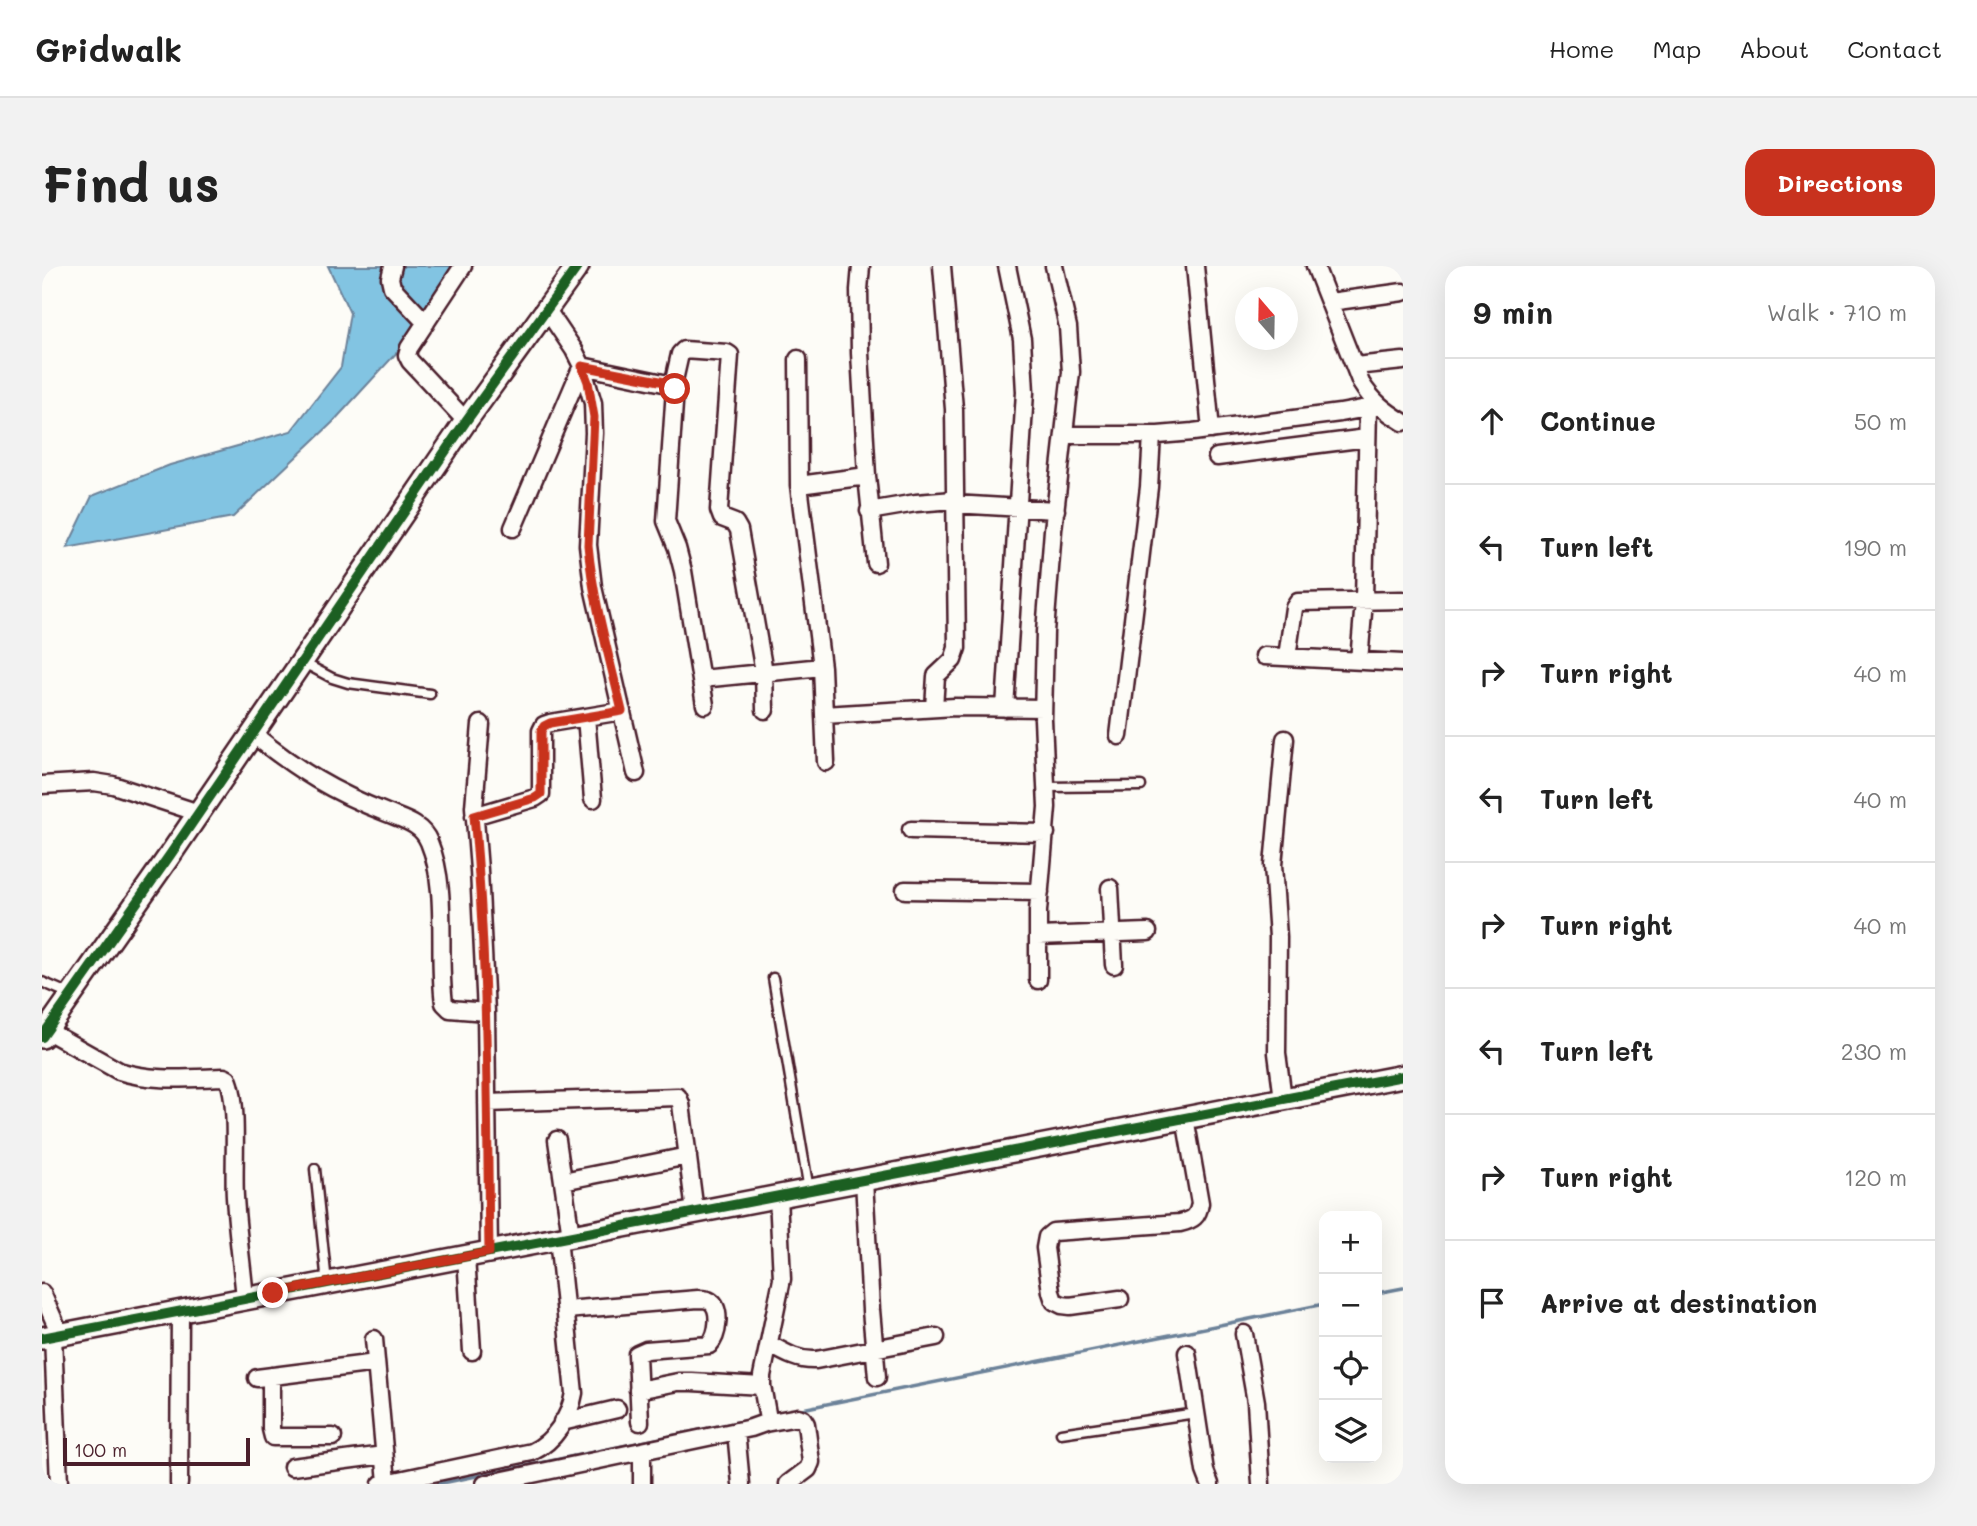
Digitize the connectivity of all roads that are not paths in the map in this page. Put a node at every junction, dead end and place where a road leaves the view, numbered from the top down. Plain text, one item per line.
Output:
1 (393, 266) edge
2 (463, 266) edge
3 (578, 266) edge
4 (861, 266) edge
5 (942, 266) edge
6 (1007, 266) edge
7 (1054, 266) edge
8 (1195, 266) edge
9 (1316, 266) edge
10 (1403, 292) edge
11 (1330, 302) junction
12 (547, 310) junction
13 (426, 323) junction
14 (798, 359) dead end
15 (1403, 360) edge
16 (582, 366) junction
17 (1355, 366) junction
18 (673, 385) junction
19 (1373, 406) junction
20 (466, 421) junction
21 (1403, 422) edge
22 (1211, 430) junction
23 (1064, 435) junction
24 (1152, 435) junction
25 (1367, 438) junction
26 (1217, 457) dead end
27 (867, 476) junction
28 (799, 485) junction
29 (954, 502) junction
30 (1019, 507) junction
31 (1056, 510) junction
32 (869, 511) junction
33 (513, 527) dead end
34 (876, 563) dead end
35 (1403, 600) edge
36 (1364, 601) junction
37 (1264, 656) dead end
38 (1287, 657) junction
39 (1359, 661) junction
40 (302, 663) junction
41 (1403, 663) edge
42 (822, 667) junction
43 (764, 672) junction
44 (701, 679) junction
45 (430, 694) dead end
46 (705, 705) dead end
47 (934, 708) junction
48 (1005, 708) junction
49 (1043, 709) junction
50 (765, 710) dead end
51 (622, 711) junction
52 (824, 715) junction
53 (586, 717) junction
54 (481, 724) dead end
55 (253, 734) junction
56 (1119, 736) dead end
57 (1285, 739) dead end
58 (826, 762) dead end
59 (636, 773) dead end
60 (42, 785) edge
61 (1141, 786) dead end
62 (1046, 787) junction
63 (593, 799) dead end
64 (199, 813) junction
65 (474, 816) junction
66 (911, 830) dead end
67 (1046, 833) junction
68 (1110, 888) dead end
69 (905, 890) dead end
70 (1040, 892) junction
71 (1147, 933) dead end
72 (1112, 934) junction
73 (1038, 936) junction
74 (1114, 965) dead end
75 (773, 978) dead end
76 (1038, 979) dead end
77 (42, 982) edge
78 (72, 995) junction
79 (486, 1012) junction
80 (44, 1034) edge
81 (1403, 1076) edge
82 (1283, 1099) junction
83 (487, 1103) junction
84 (1185, 1118) junction
85 (557, 1140) dead end
86 (688, 1156) junction
87 (315, 1169) dead end
88 (864, 1180) junction
89 (563, 1181) junction
90 (809, 1190) junction
91 (778, 1196) junction
92 (695, 1212) junction
93 (565, 1237) junction
94 (489, 1252) junction
95 (466, 1256) junction
96 (327, 1283) junction
97 (42, 1293) edge
98 (246, 1298) junction
99 (1120, 1300) dead end
100 (566, 1310) junction
101 (180, 1311) junction
102 (1244, 1334) dead end
103 (52, 1336) edge
104 (936, 1337) dead end
105 (374, 1339) dead end
106 (769, 1344) junction
107 (874, 1350) junction
108 (472, 1351) dead end
109 (1187, 1353) dead end
110 (376, 1363) junction
111 (877, 1377) dead end
112 (762, 1386) junction
113 (638, 1390) junction
114 (617, 1409) dead end
115 (1196, 1413) junction
116 (766, 1417) junction
117 (562, 1422) junction
118 (640, 1422) dead end
119 (736, 1431) junction
120 (1061, 1433) dead end
121 (334, 1437) dead end
122 (642, 1451) junction
123 (384, 1455) junction
124 (292, 1467) dead end
125 (552, 1477) edge
126 (384, 1483) edge
127 (59, 1484) edge
128 (179, 1484) edge
129 (485, 1484) edge
130 (642, 1484) edge
131 (741, 1484) edge
132 (788, 1484) edge
133 (1210, 1484) edge
134 (1261, 1484) edge

1 - 13 street
2 - 13 street
3 - 12 street
4 - 27 street
5 - 29 street
6 - 30 street
7 - 23 street
8 - 22 street
9 - 11 street
10 - 11 street
11 - 17 street
12 - 16 street
12 - 20 street
13 - 20 street
14 - 28 street
15 - 17 street
16 - 18 street
16 - 33 street
16 - 51 street
17 - 19 street
18 - 43 street
18 - 44 street
19 - 21 street
19 - 22 street
19 - 25 street
20 - 40 street
22 - 24 street
23 - 24 street
23 - 31 street
24 - 56 street
25 - 26 street
25 - 36 street
27 - 28 street
27 - 32 street
28 - 42 street
29 - 30 street
29 - 32 street
29 - 47 street
30 - 31 street
30 - 48 street
31 - 49 street
32 - 34 street
35 - 36 street
36 - 38 street
36 - 39 street
37 - 38 street
38 - 39 street
39 - 41 street
40 - 45 lane
40 - 55 street
42 - 43 street
42 - 52 street
43 - 44 street
43 - 50 street
44 - 46 street
47 - 48 street
47 - 52 street
48 - 49 street
49 - 62 street
51 - 53 street
51 - 59 street
52 - 58 street
53 - 63 street
53 - 65 street
54 - 65 street
55 - 64 street
55 - 79 street
57 - 82 street
60 - 64 street
61 - 62 lane
62 - 67 street
64 - 78 street
65 - 79 street
66 - 67 street
67 - 70 street
68 - 72 street
69 - 70 street
70 - 73 street
71 - 72 street
72 - 73 street
72 - 74 street
73 - 76 street
75 - 90 lane
77 - 78 lane
78 - 80 street
79 - 83 street
80 - 98 street
81 - 82 street
82 - 84 street
83 - 86 street
83 - 94 street
84 - 88 street
84 - 99 street
85 - 89 street
86 - 89 street
86 - 92 street
87 - 96 lane
88 - 90 street
88 - 107 street
89 - 93 street
90 - 91 street
91 - 92 street
91 - 106 street
92 - 93 street
93 - 94 street
93 - 100 street
94 - 95 street
95 - 96 street
95 - 108 street
96 - 98 street
97 - 103 street
98 - 101 street
100 - 113 street
100 - 117 street
101 - 103 street
101 - 128 street
102 - 134 street
103 - 127 street
104 - 107 street
105 - 110 street
106 - 107 street
106 - 112 street
107 - 111 street
109 - 115 street
110 - 121 street
110 - 123 street
112 - 113 street
112 - 116 street
113 - 118 street
114 - 117 street
115 - 120 lane
115 - 133 street
116 - 119 street
116 - 132 street
117 - 126 street
119 - 122 street
119 - 131 street
122 - 125 street
122 - 130 street
123 - 124 street
123 - 126 street
125 - 129 street

